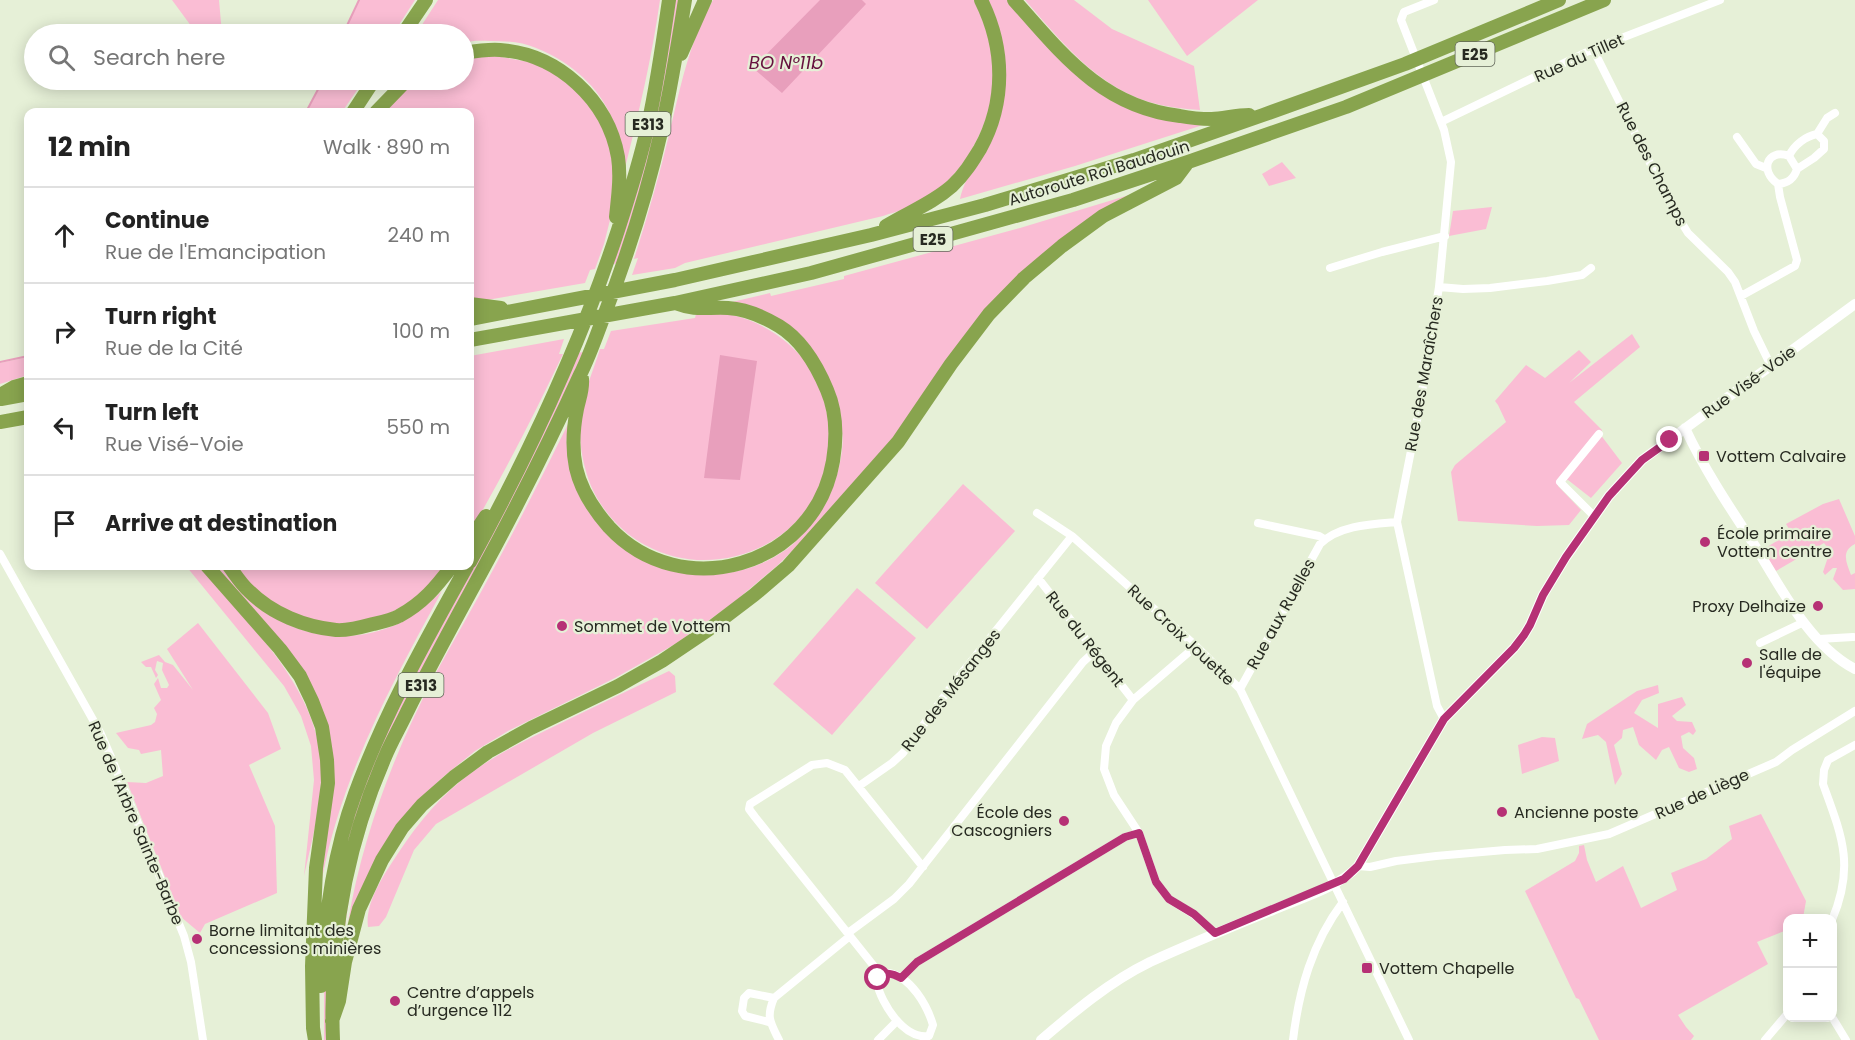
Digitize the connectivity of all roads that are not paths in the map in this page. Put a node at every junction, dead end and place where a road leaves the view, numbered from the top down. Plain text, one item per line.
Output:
1 (426, 0) edge
2 (669, 0) edge
3 (684, 0) edge
4 (705, 0) edge
5 (981, 0) edge
6 (1014, 0) edge
7 (1434, 0) edge
8 (1558, 0) edge
9 (1604, 0) edge
10 (1720, 0) edge
11 (410, 24) edge
12 (1593, 49) junction
13 (474, 51) edge
14 (673, 73) junction
15 (367, 90) edge
16 (397, 90) edge
17 (356, 108) edge
18 (380, 108) edge
19 (1835, 113) dead end
20 (1263, 116) junction
21 (1441, 122) junction
22 (1817, 134) junction
23 (1737, 138) dead end
24 (1790, 156) junction
25 (1188, 162) junction
26 (1766, 168) junction
27 (1797, 169) junction
28 (1778, 184) junction
29 (871, 235) junction
30 (1445, 237) junction
31 (613, 246) junction
32 (1330, 268) dead end
33 (1591, 268) dead end
34 (1439, 287) junction
35 (1741, 297) junction
36 (675, 303) junction
37 (474, 304) edge
38 (1855, 304) edge
39 (518, 310) junction
40 (474, 318) edge
41 (474, 339) edge
42 (1771, 366) junction
43 (581, 372) junction
44 (24, 384) edge
45 (24, 394) edge
46 (0, 397) edge
47 (24, 418) edge
48 (4, 422) edge
49 (24, 426) edge
50 (1685, 428) junction
51 (1599, 434) dead end
52 (501, 503) junction
53 (1037, 513) dead end
54 (1594, 516) junction
55 (1397, 522) junction
56 (1258, 523) dead end
57 (474, 534) edge
58 (1072, 536) junction
59 (1324, 539) junction
60 (474, 554) edge
61 (0, 555) edge
62 (211, 570) edge
63 (232, 570) edge
64 (450, 570) edge
65 (466, 570) edge
66 (1038, 578) junction
67 (1804, 622) junction
68 (1852, 638) dead end
69 (1819, 639) junction
70 (1760, 643) dead end
71 (1196, 646) junction
72 (1094, 651) junction
73 (1855, 669) edge
74 (1240, 689) junction
75 (1132, 700) junction
76 (1855, 711) edge
77 (1444, 719) junction
78 (1855, 745) edge
79 (859, 786) junction
80 (1139, 833) junction
81 (1358, 866) junction
82 (923, 867) junction
83 (1334, 884) junction
84 (1342, 902) junction
85 (1835, 914) edge
86 (1215, 933) junction
87 (849, 935) junction
88 (881, 975) junction
89 (901, 978) junction
90 (774, 998) junction
91 (1783, 1019) edge
92 (332, 1021) junction
93 (770, 1022) junction
94 (896, 1022) junction
95 (1836, 1022) edge
96 (931, 1038) edge
97 (202, 1040) edge
98 (317, 1040) edge
99 (333, 1040) edge
100 (779, 1040) edge
101 (878, 1040) edge
102 (1041, 1040) edge
103 (1293, 1040) edge
104 (1409, 1040) edge
105 (1765, 1040) edge
106 (1846, 1040) edge

1 - 11 highway
2 - 31 highway, E313
3 - 14 highway, E313
4 - 14 highway
5 - 29 highway
6 - 20 highway
7 - 21 street, Rue des Maraîchers
8 - 20 highway, E25
9 - 25 highway, Autoroute Roi Baudouin / E25
10 - 12 street, Rue du Tillet
12 - 21 street, Rue du Tillet
12 - 35 street, Rue des Champs
13 - 31 highway
14 - 43 highway, E313
15 - 17 highway
16 - 18 highway
19 - 22 street
20 - 29 highway, E25
21 - 30 street, Rue des Maraîchers
22 - 24 street
22 - 27 street
23 - 26 street
24 - 26 street
24 - 27 street
25 - 36 highway, Autoroute Roi Baudouin / E25
25 - 92 highway
26 - 28 street
27 - 28 street
28 - 35 street
29 - 39 highway, E25
30 - 32 street
30 - 34 street, Rue des Maraîchers
31 - 52 highway, E313
33 - 34 street
34 - 55 street, Rue des Maraîchers
35 - 42 street, Rue des Champs
36 - 41 highway, Autoroute Roi Baudouin / E25
36 - 43 highway
37 - 39 highway
38 - 42 street, Rue Visé-Voie
39 - 40 highway, E25
42 - 50 street, Rue Visé-Voie
43 - 92 highway, E313
44 - 46 highway
45 - 46 highway
47 - 48 highway
48 - 49 highway
50 - 54 street, Rue Visé-Voie
50 - 67 street
51 - 54 street
52 - 57 highway
52 - 60 highway, E313
53 - 58 street, Rue Croix Jouette
54 - 77 street, Rue Visé-Voie
55 - 59 street
55 - 77 street, Rue des Maraîchers
56 - 59 street, Rue aux Ruelles
58 - 66 street, Rue des Mésanges
58 - 71 street, Rue Croix Jouette
59 - 74 street, Rue aux Ruelles
61 - 97 street, Rue de l'Arbre Sainte-Barbe
62 - 98 highway
63 - 64 highway
65 - 98 highway, E313
66 - 72 street, Rue du Régent
66 - 79 street, Rue des Mésanges
67 - 69 street
67 - 70 street
68 - 69 street
69 - 73 street
71 - 74 street, Rue Croix Jouette
71 - 75 street
72 - 75 street, Rue du Régent
72 - 82 street
74 - 83 street, Rue Croix Jouette
75 - 80 street
76 - 81 street, Rue de Liège
77 - 81 street, Rue Visé-Voie
78 - 85 street
79 - 82 street
79 - 87 street
80 - 86 street
80 - 89 street
81 - 83 street, Rue Visé-Voie
82 - 87 street
83 - 84 street, Rue Croix Jouette
83 - 86 street, Rue Visé-Voie
84 - 103 street
84 - 104 street, Rue Croix Jouette
86 - 102 street, Rue Visé-Voie
87 - 88 street
87 - 90 street
88 - 89 street
88 - 94 street
89 - 96 street
90 - 93 street
90 - 93 street
91 - 105 street
92 - 99 highway, E313
93 - 100 street
94 - 96 street
94 - 101 street
95 - 106 street

